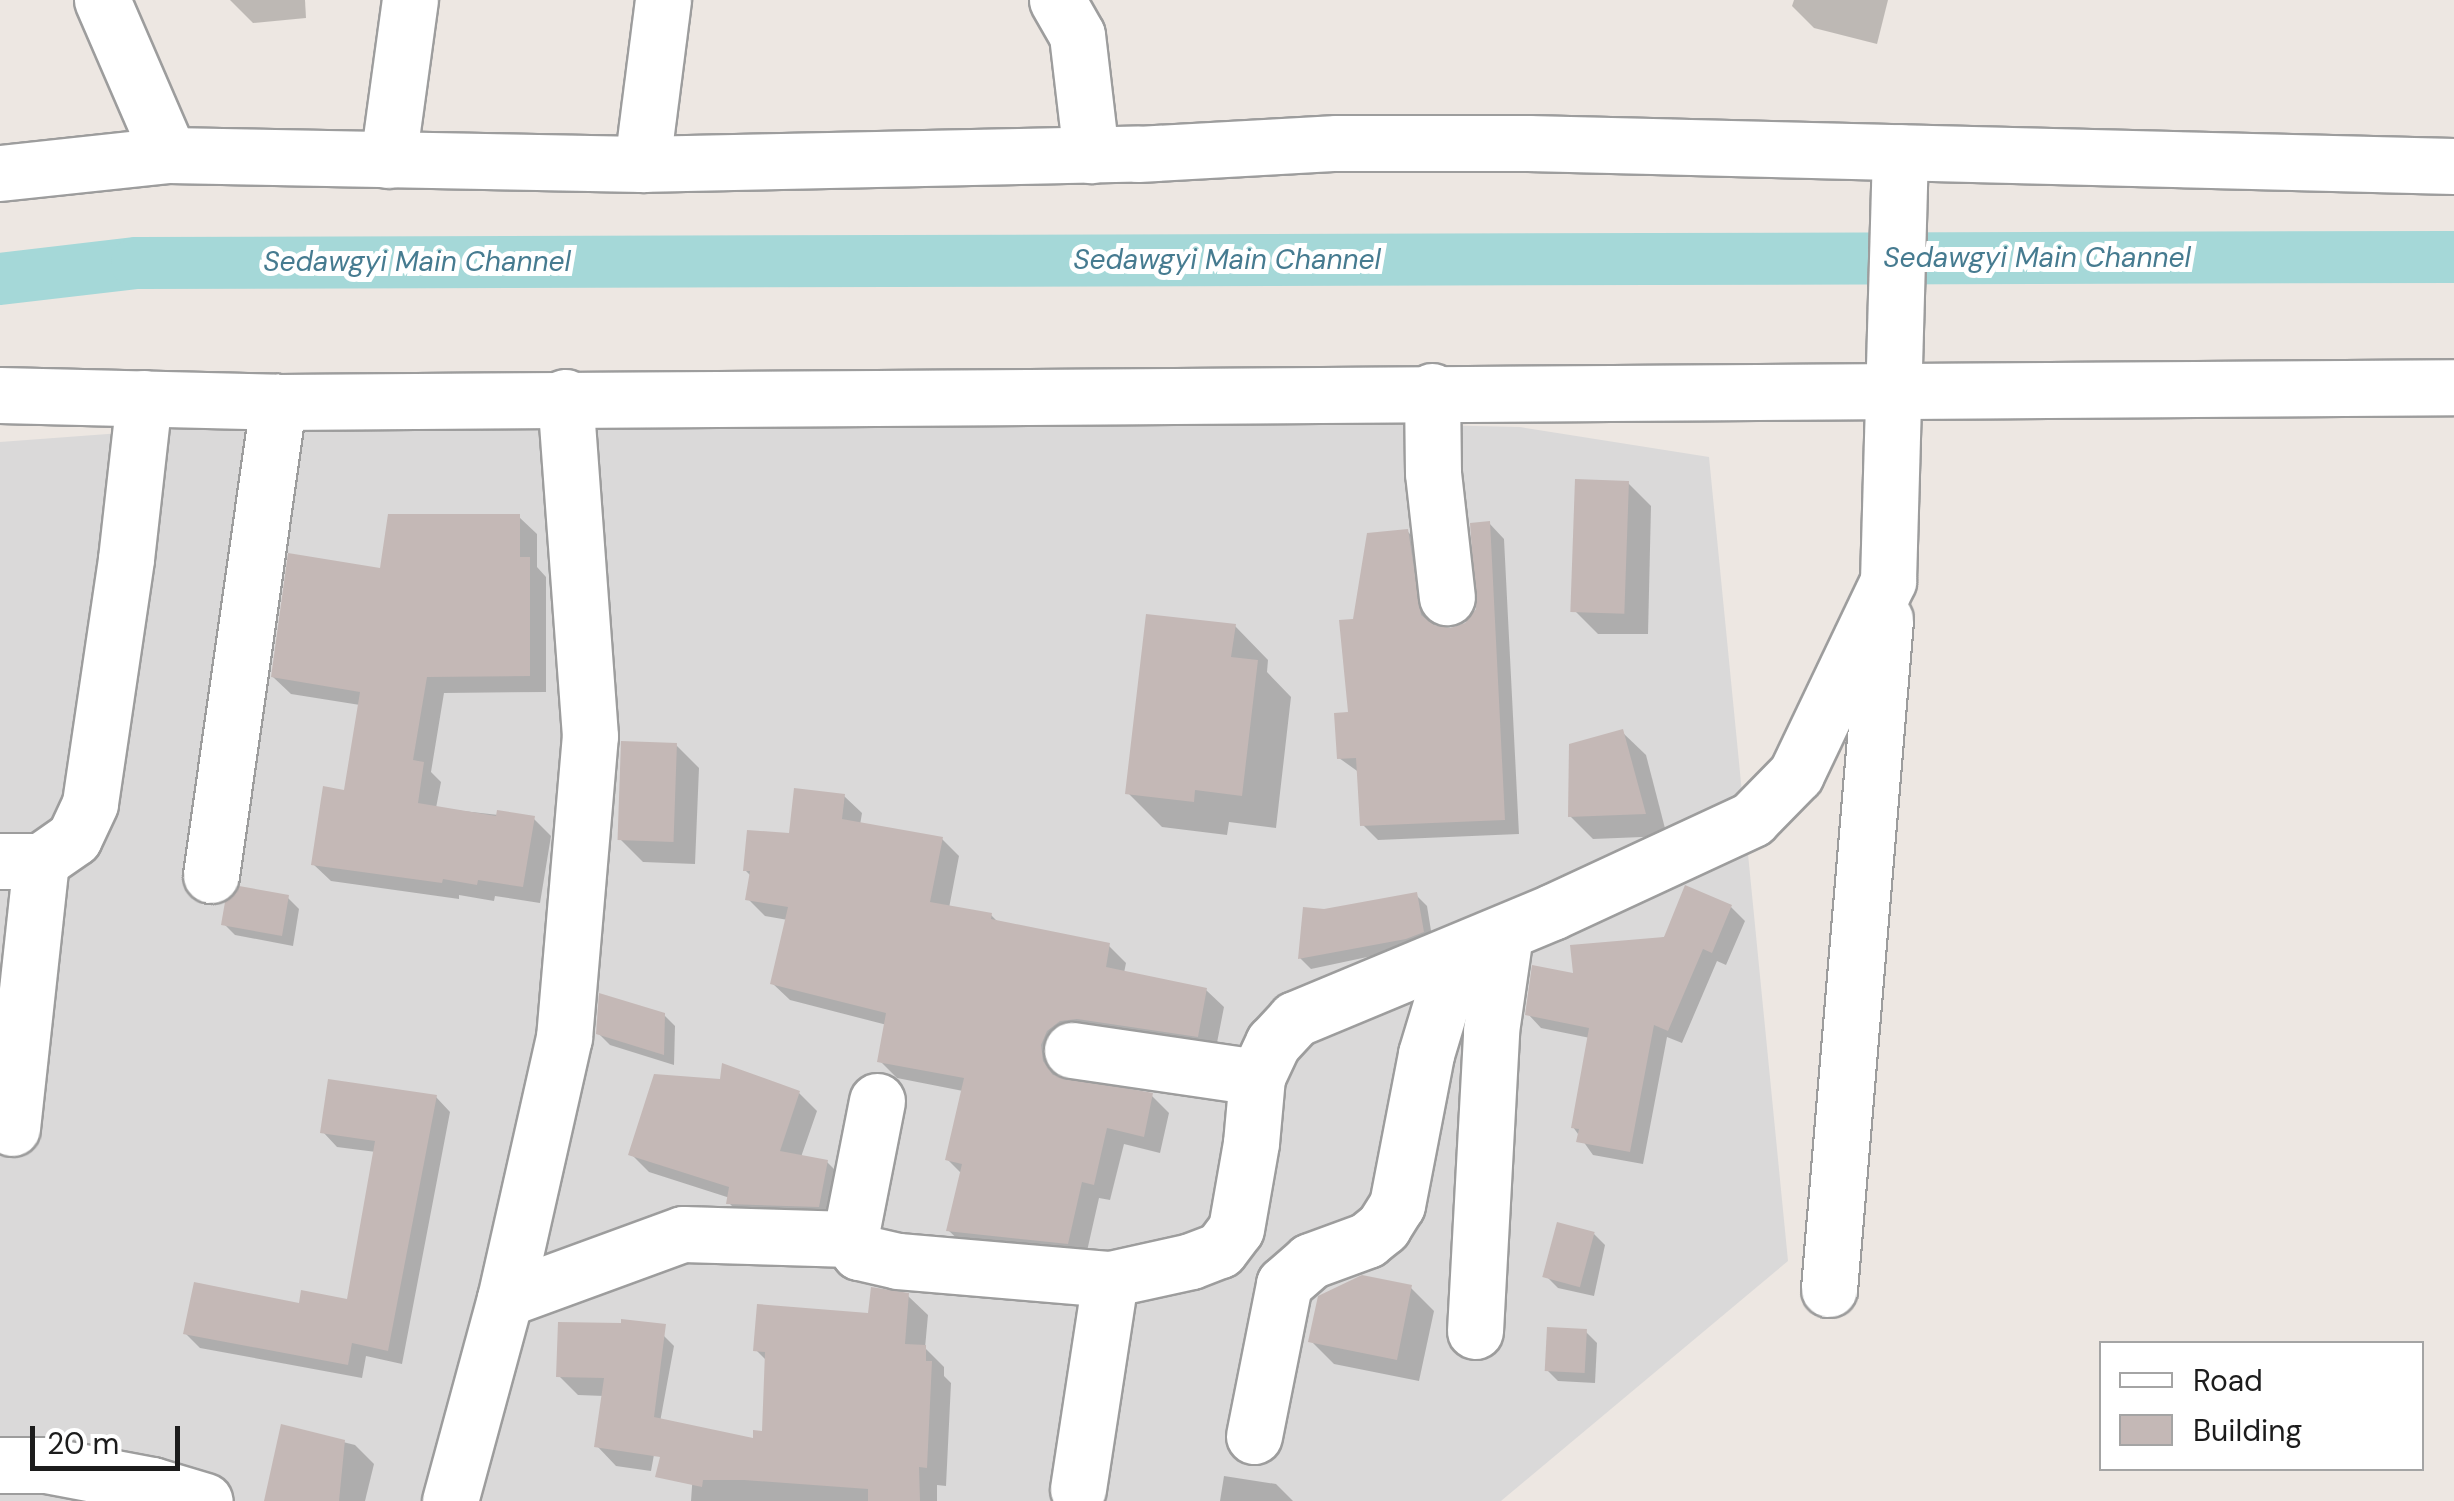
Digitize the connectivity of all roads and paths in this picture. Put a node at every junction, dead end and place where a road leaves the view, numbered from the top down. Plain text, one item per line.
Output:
1 (102, 0) edge
2 (410, 0) edge
3 (663, 0) edge
4 (1057, 0) edge
5 (169, 154) junction
6 (1092, 155) junction
7 (388, 160) junction
8 (642, 164) junction
9 (2454, 166) edge
10 (0, 172) edge
11 (1900, 177) junction
12 (2454, 387) edge
13 (1896, 389) junction
14 (1432, 392) junction
15 (0, 395) edge
16 (565, 397) junction
17 (144, 398) junction
18 (278, 402) junction
19 (1888, 581) junction
20 (1447, 597) dead end
21 (20, 861) edge
22 (211, 875) dead end
23 (1552, 912) junction
24 (1503, 948) junction
25 (1072, 1050) dead end
26 (1257, 1077) junction
27 (877, 1100) dead end
28 (12, 1128) dead end
29 (850, 1239) junction
30 (1110, 1279) junction
31 (1828, 1290) dead end
32 (505, 1299) junction
33 (1475, 1330) dead end
34 (1254, 1436) dead end
35 (0, 1465) edge
36 (1078, 1490) dead end
37 (205, 1501) edge
38 (450, 1501) edge

1 - 5 street
2 - 7 street
3 - 8 street
4 - 6 street
5 - 7 street
5 - 10 street
6 - 8 street
6 - 11 street
7 - 8 street
9 - 11 street
11 - 13 street
12 - 13 street
13 - 14 street
13 - 19 street
14 - 16 street
14 - 20 street
15 - 17 street
16 - 18 street
16 - 32 street
17 - 18 street
17 - 21 street
18 - 22 street
19 - 23 street
19 - 31 street
21 - 28 street
23 - 24 street
23 - 26 street
24 - 33 street
24 - 34 street
25 - 26 street
26 - 30 street
27 - 29 street
29 - 30 street
29 - 32 street
30 - 36 street
32 - 38 street
35 - 37 street

